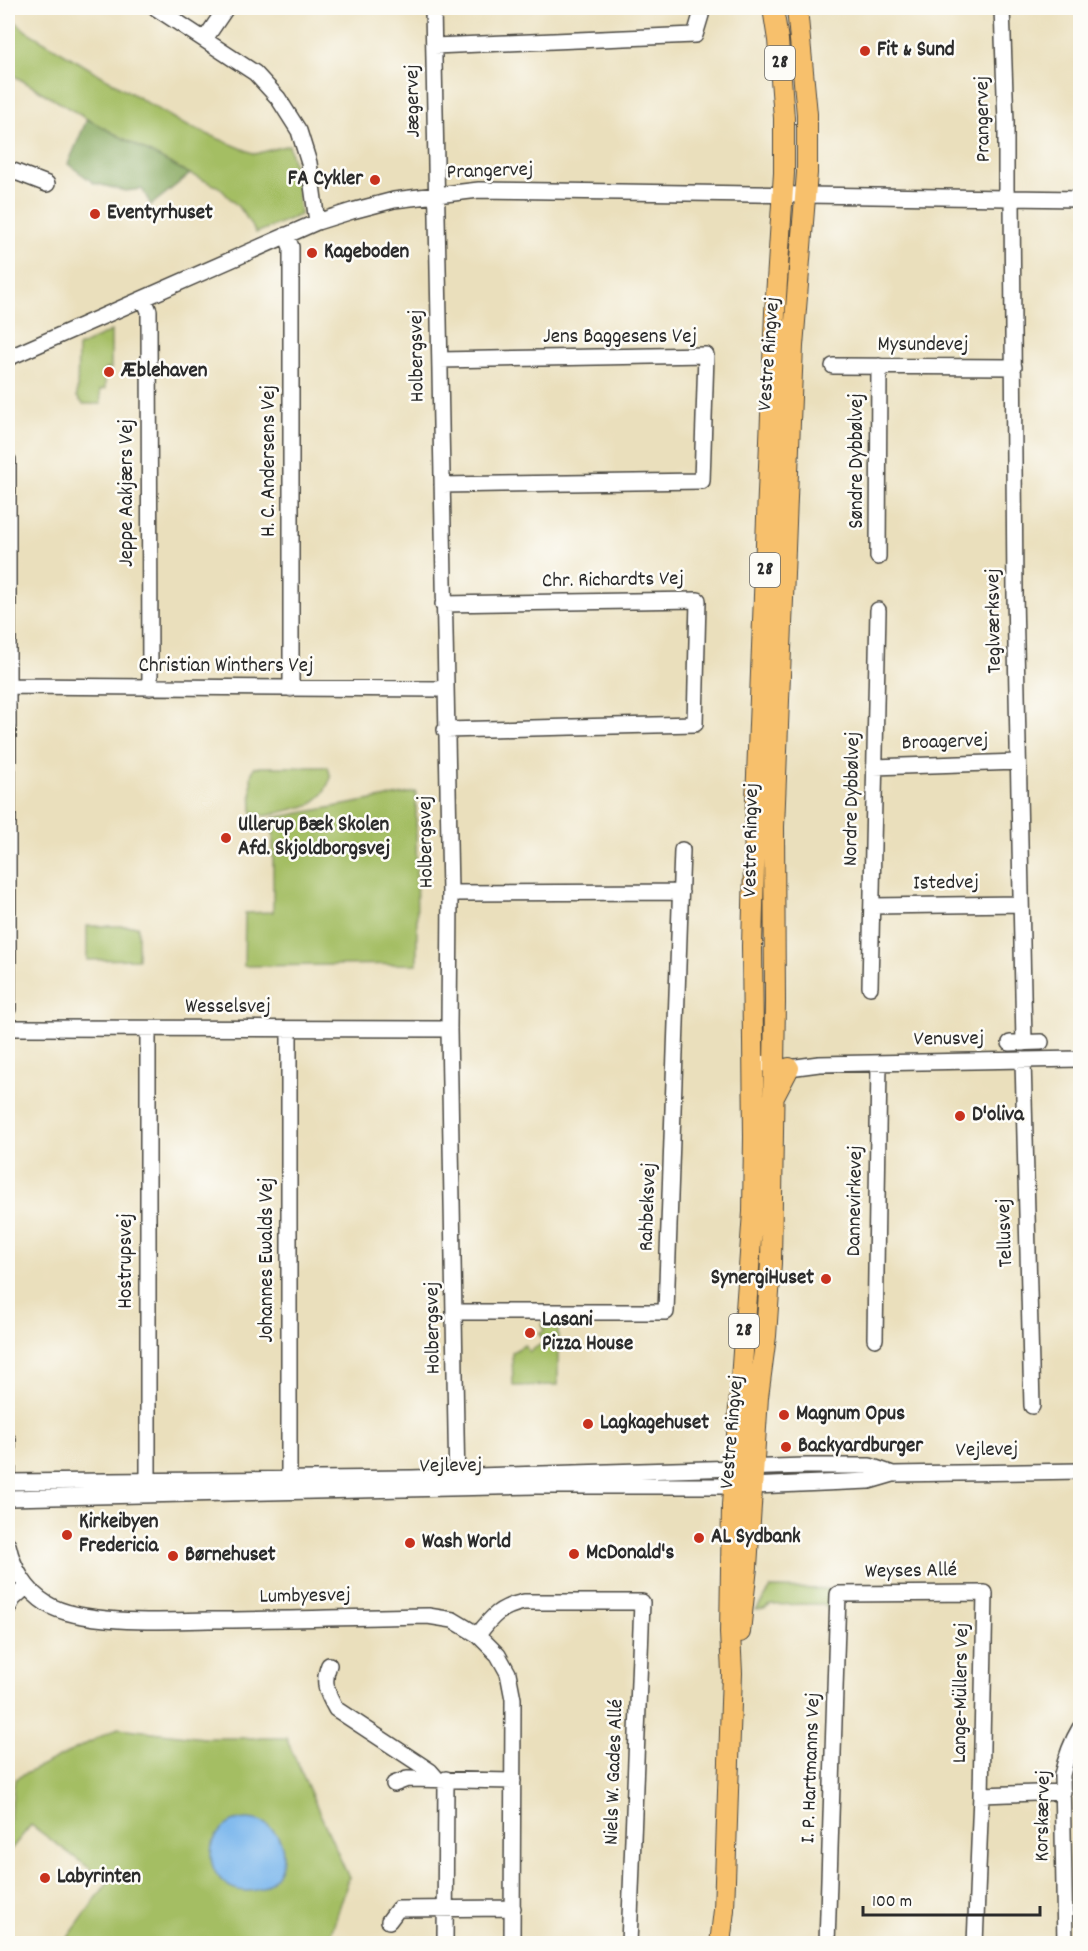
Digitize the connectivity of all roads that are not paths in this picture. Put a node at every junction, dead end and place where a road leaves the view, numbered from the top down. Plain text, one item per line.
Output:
1 (156, 8) edge
2 (226, 8) edge
3 (433, 8) edge
4 (700, 8) edge
5 (773, 8) edge
6 (797, 8) edge
7 (1002, 8) edge
8 (205, 39) junction
9 (434, 46) junction
10 (8, 169) edge
11 (47, 184) dead end
12 (436, 194) junction
13 (783, 195) junction
14 (806, 195) junction
15 (1009, 198) junction
16 (1080, 199) edge
17 (317, 222) junction
18 (286, 235) junction
19 (144, 299) junction
20 (8, 358) edge
21 (440, 360) junction
22 (832, 366) dead end
23 (879, 366) junction
24 (1014, 367) junction
25 (8, 460) edge
26 (442, 485) junction
27 (878, 557) dead end
28 (443, 604) junction
29 (878, 610) dead end
30 (8, 686) edge
31 (150, 688) junction
32 (291, 689) junction
33 (444, 690) junction
34 (445, 730) junction
35 (1018, 762) junction
36 (874, 766) junction
37 (682, 850) dead end
38 (681, 892) junction
39 (450, 893) junction
40 (1020, 904) junction
41 (873, 906) junction
42 (8, 958) edge
43 (870, 987) dead end
44 (8, 1009) edge
45 (8, 1028) edge
46 (148, 1029) junction
47 (290, 1029) junction
48 (449, 1029) junction
49 (1041, 1042) dead end
50 (1080, 1059) edge
51 (1023, 1060) junction
52 (776, 1063) junction
53 (879, 1063) junction
54 (454, 1312) junction
55 (875, 1339) dead end
56 (1032, 1406) dead end
57 (8, 1440) edge
58 (8, 1471) edge
59 (1080, 1471) edge
60 (893, 1474) junction
61 (743, 1477) junction
62 (8, 1482) edge
63 (457, 1483) junction
64 (289, 1485) junction
65 (148, 1488) junction
66 (8, 1498) edge
67 (8, 1545) edge
68 (27, 1586) junction
69 (985, 1593) joint
70 (838, 1594) joint
71 (8, 1608) edge
72 (478, 1635) junction
73 (329, 1665) dead end
74 (732, 1673) junction
75 (1080, 1728) edge
76 (441, 1779) junction
77 (513, 1781) junction
78 (394, 1784) dead end
79 (1063, 1792) junction
80 (981, 1795) junction
81 (513, 1908) junction
82 (445, 1909) junction
83 (724, 1910) junction
84 (389, 1921) dead end
85 (445, 1944) edge
86 (512, 1944) edge
87 (629, 1944) edge
88 (722, 1944) edge
89 (732, 1944) edge
90 (827, 1944) edge
91 (975, 1944) edge
92 (1065, 1944) edge

1 - 8 street
2 - 8 street
3 - 9 street, Jægervej
4 - 9 street
5 - 13 main road, Vestre Ringvej / 28
6 - 14 main road, Vestre Ringvej / 28
7 - 15 street, Prangervej
8 - 17 street
9 - 12 street, Jægervej
10 - 11 street
12 - 13 street, Prangervej
12 - 17 street, Prangervej
12 - 21 street, Holbergsvej
13 - 14 street, Prangervej
13 - 52 main road, Vestre Ringvej / 28
14 - 15 street, Prangervej
14 - 52 main road, Vestre Ringvej / 28
15 - 16 street, Prangervej
15 - 24 street, Teglværksvej
17 - 18 street, Prangervej
18 - 19 street, Prangervej
18 - 32 street, H. C. Andersens Vej
19 - 20 street, Prangervej
19 - 31 street, Jeppe Aakjærs Vej
21 - 26 street, Holbergsvej
21 - 26 street, Jens Baggesens Vej
22 - 23 street, Mysundevej
23 - 24 street, Mysundevej
23 - 27 street, Søndre Dybbølvej
24 - 35 street, Teglværksvej
25 - 30 street
26 - 28 street, Holbergsvej
28 - 33 street, Holbergsvej
28 - 34 street, Chr. Richardts Vej
29 - 36 street, Nordre Dybbølvej
30 - 31 street, Christian Winthers Vej
30 - 42 street
31 - 32 street, Christian Winthers Vej
32 - 33 street, Christian Winthers Vej
33 - 34 street, Holbergsvej
34 - 39 street, Holbergsvej
35 - 36 street, Broagervej
35 - 40 street, Teglværksvej
36 - 41 street, Nordre Dybbølvej
37 - 38 street, Rahbeksvej
38 - 39 street
38 - 54 street, Rahbeksvej
39 - 48 street, Holbergsvej
40 - 41 street, Istedvej
40 - 49 street, Teglværksvej
41 - 43 street, Nordre Dybbølvej
42 - 44 street
45 - 46 street, Wesselsvej
46 - 47 street, Wesselsvej
46 - 65 street, Hostrupsvej
47 - 48 street, Wesselsvej
47 - 64 street, Johannes Ewalds Vej
48 - 54 street, Holbergsvej
50 - 51 street, Venusvej
51 - 53 street, Venusvej
51 - 56 street, Tellusvej
52 - 53 street, Venusvej
52 - 61 main road, Vestre Ringvej / 28
52 - 61 main road, Vestre Ringvej / 28
53 - 55 street, Dannevirkevej
54 - 63 street, Holbergsvej
57 - 58 street
59 - 60 street, Vejlevej
60 - 61 street, Vejlevej
60 - 61 street, Vejlevej
61 - 63 street, Vejlevej
61 - 63 street, Vejlevej
61 - 74 main road, Vestre Ringvej / 28
61 - 74 main road, Vestre Ringvej / 28
62 - 65 street, Vejlevej
63 - 64 street, Vejlevej
64 - 65 street, Vejlevej
65 - 66 street, Vejlevej
67 - 68 street, Lumbyesvej
68 - 71 street
68 - 72 street, Lumbyesvej
69 - 70 street, Weyses Allé
69 - 80 street, Lange-Müllers Vej
70 - 90 street, I. P. Hartmanns Vej
72 - 77 street, Lumbyesvej
72 - 87 street, Niels W. Gades Allé
73 - 76 street
74 - 83 main road, Vestre Ringvej / 28
75 - 79 street, Korskærvej
76 - 77 street
76 - 78 street
76 - 82 street
77 - 81 street, Lumbyesvej
79 - 80 street
79 - 92 street, Korskærvej
80 - 91 street, Lange-Müllers Vej
81 - 82 street
81 - 86 street, Lumbyesvej
82 - 84 street
82 - 85 street
83 - 88 main road, Vestre Ringvej / 28
83 - 89 main road, Vestre Ringvej / 28

